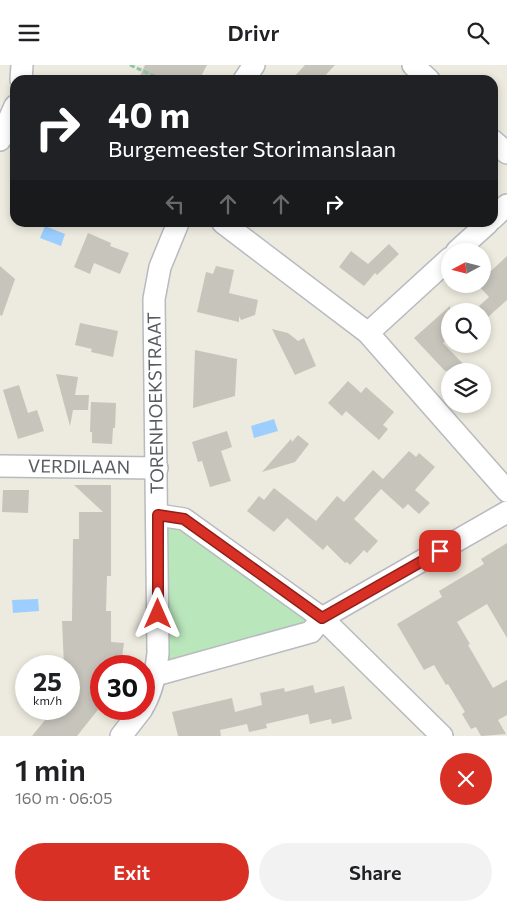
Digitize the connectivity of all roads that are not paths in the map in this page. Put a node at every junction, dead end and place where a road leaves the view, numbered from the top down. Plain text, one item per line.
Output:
1 (413, 65) edge
2 (424, 75) edge
3 (10, 117) edge
4 (0, 140) edge
5 (176, 227) edge
6 (228, 227) edge
7 (484, 227) edge
8 (466, 243) edge
9 (441, 266) edge
10 (368, 333) junction
11 (0, 466) edge
12 (157, 468) junction
13 (507, 491) edge
14 (507, 512) edge
15 (158, 515) junction
16 (322, 618) junction
17 (156, 675) junction
18 (155, 678) edge
19 (133, 720) edge
20 (121, 736) edge
21 (442, 736) edge

1 - 2 street
3 - 4 street
5 - 12 street, TORENHOEKSTRAAT
6 - 10 street
7 - 8 street
9 - 10 street
10 - 13 street
11 - 12 street, VERDILAAN
12 - 15 street, TORENHOEKSTRAAT
14 - 16 street
15 - 16 street
15 - 17 street, TORENHOEKSTRAAT
16 - 17 street
16 - 21 street
17 - 18 street, TORENHOEKSTRAAT
19 - 20 street

